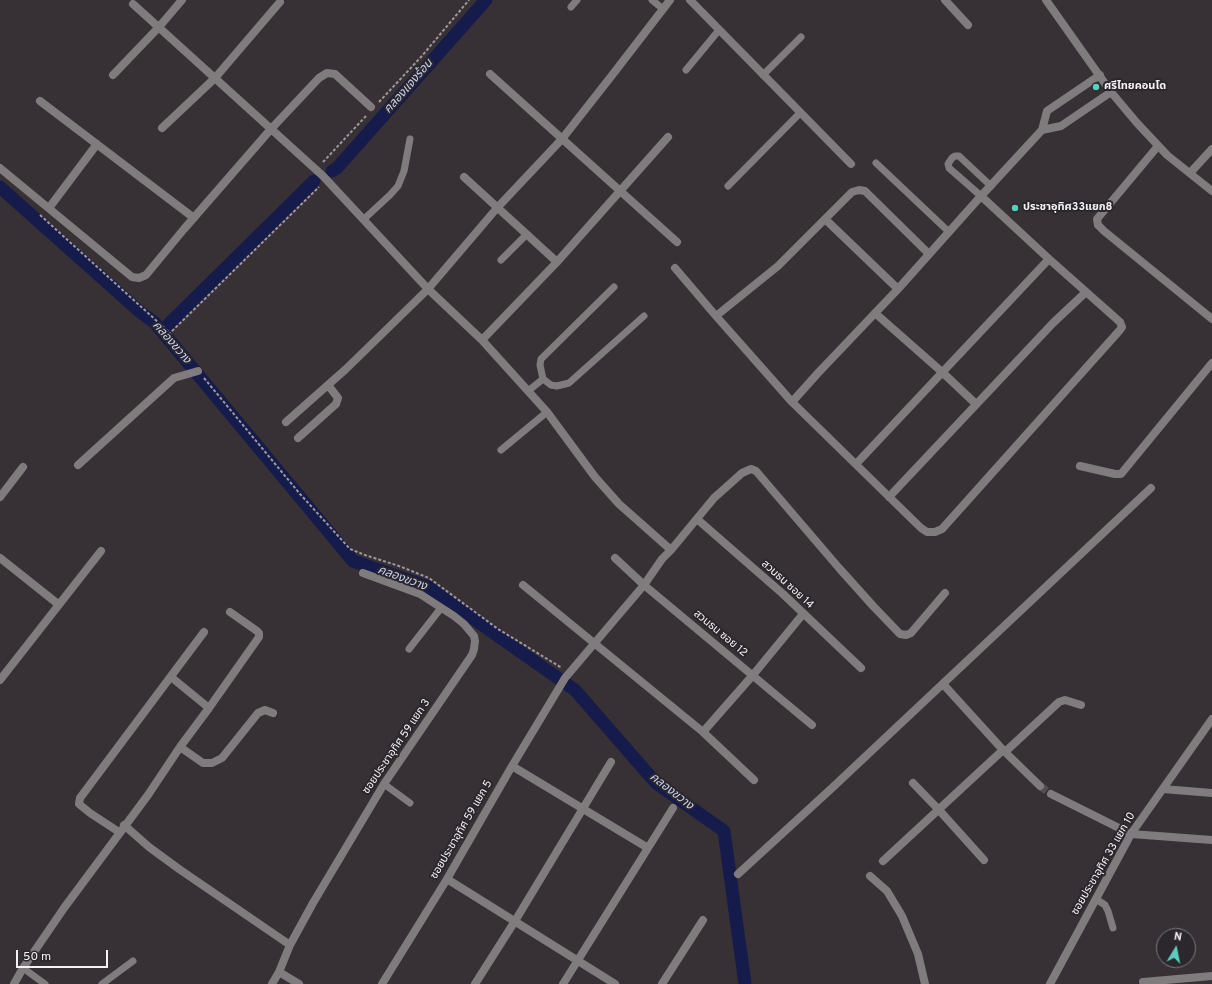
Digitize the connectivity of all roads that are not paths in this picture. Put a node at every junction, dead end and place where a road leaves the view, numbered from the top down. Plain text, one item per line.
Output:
1 (182, 0) edge
2 (577, 0) edge
3 (652, 0) edge
4 (670, 0) edge
5 (690, 0) edge
6 (945, 0) edge
7 (1046, 0) edge
8 (280, 2) dead end
9 (133, 4) dead end
10 (571, 7) dead end
11 (663, 9) junction
12 (968, 25) dead end
13 (159, 27) junction
14 (719, 30) junction
15 (801, 37) dead end
16 (686, 70) dead end
17 (490, 74) dead end
18 (113, 75) dead end
19 (763, 75) junction
20 (1100, 75) junction
21 (215, 78) junction
22 (1112, 92) junction
23 (40, 101) dead end
24 (370, 110) road end
25 (800, 113) junction
26 (162, 128) dead end
27 (271, 129) junction
28 (1042, 130) junction
29 (668, 138) dead end
30 (410, 139) dead end
31 (562, 139) junction
32 (98, 144) junction
33 (1158, 146) junction
34 (1212, 149) edge
35 (876, 163) dead end
36 (850, 164) dead end
37 (0, 168) edge
38 (1190, 173) junction
39 (464, 177) dead end
40 (728, 186) dead end
41 (990, 186) junction
42 (620, 191) junction
43 (1212, 191) edge
44 (981, 196) junction
45 (49, 208) junction
46 (497, 208) junction
47 (194, 218) junction
48 (364, 219) junction
49 (825, 219) junction
50 (949, 232) junction
51 (526, 235) junction
52 (677, 242) dead end
53 (929, 254) junction
54 (1049, 259) junction
55 (501, 260) dead end
56 (557, 262) junction
57 (675, 268) dead end
58 (614, 287) dead end
59 (428, 289) junction
60 (898, 289) junction
61 (1086, 292) junction
62 (875, 313) junction
63 (644, 316) dead end
64 (716, 316) junction
65 (1212, 319) edge
66 (482, 340) junction
67 (1212, 363) edge
68 (195, 372) road end
69 (942, 372) junction
70 (543, 380) junction
71 (328, 385) junction
72 (528, 391) junction
73 (792, 402) junction
74 (976, 404) junction
75 (547, 412) junction
76 (286, 422) dead end
77 (298, 438) dead end
78 (501, 450) dead end
79 (856, 464) junction
80 (78, 465) dead end
81 (1080, 466) dead end
82 (23, 467) dead end
83 (1151, 488) dead end
84 (0, 497) edge
85 (889, 497) junction
86 (697, 519) junction
87 (671, 550) junction
88 (101, 551) dead end
89 (0, 558) edge
90 (615, 558) dead end
91 (363, 573) dead end
92 (523, 585) dead end
93 (644, 585) junction
94 (945, 593) dead end
95 (58, 604) junction
96 (441, 608) junction
97 (230, 612) dead end
98 (803, 614) junction
99 (204, 632) dead end
100 (594, 644) junction
101 (409, 649) dead end
102 (861, 668) dead end
103 (752, 675) junction
104 (171, 677) junction
105 (0, 680) edge
106 (943, 684) junction
107 (1081, 705) dead end
108 (209, 708) junction
109 (273, 713) dead end
110 (1212, 719) edge
111 (812, 725) dead end
112 (703, 732) junction
113 (180, 747) junction
114 (1004, 751) junction
115 (611, 762) dead end
116 (512, 766) junction
117 (754, 780) dead end
118 (913, 783) dead end
119 (384, 784) junction
120 (1040, 786) tunnel mouth
121 (1163, 789) junction
122 (1212, 793) edge
123 (1051, 794) tunnel mouth
124 (410, 803) dead end
125 (673, 808) dead end
126 (582, 809) junction
127 (939, 810) junction
128 (122, 829) junction
129 (1131, 834) junction
130 (1212, 840) edge
131 (648, 848) junction
132 (984, 860) dead end
133 (883, 861) dead end
134 (738, 874) dead end
135 (870, 876) dead end
136 (447, 879) junction
137 (1096, 898) junction
138 (703, 920) dead end
139 (515, 921) junction
140 (1113, 928) dead end
141 (290, 945) junction
142 (133, 961) dead end
143 (578, 961) junction
144 (23, 968) junction
145 (278, 972) junction
146 (1212, 976) edge
147 (1143, 982) dead end
148 (14, 984) edge
149 (45, 984) edge
150 (102, 984) edge
151 (272, 984) edge
152 (300, 984) edge
153 (382, 984) edge
154 (475, 984) edge
155 (564, 984) edge
156 (615, 984) edge
157 (662, 984) edge
158 (925, 984) edge
159 (1050, 984) edge

1 - 13 street
2 - 10 lane
3 - 11 lane
4 - 11 street
5 - 14 street
6 - 12 street
7 - 20 street
8 - 21 street
9 - 13 street
11 - 31 street
13 - 18 street
13 - 21 street
14 - 16 lane
14 - 19 street
15 - 19 lane
17 - 31 street
19 - 25 street
20 - 22 street
20 - 28 street
21 - 26 street
21 - 27 street
22 - 28 street
22 - 33 street
23 - 32 street
24 - 27 street
25 - 36 street
25 - 40 lane
27 - 47 street
27 - 48 street
28 - 41 street
29 - 42 street
30 - 48 lane
31 - 42 street
31 - 46 street
32 - 45 street
32 - 47 street
33 - 38 street
33 - 65 street
34 - 38 street
35 - 50 lane
37 - 45 street
38 - 43 street
39 - 46 street
41 - 44 street
41 - 44 lane
42 - 52 street
42 - 56 street
44 - 50 street
44 - 54 street
45 - 47 street
46 - 51 street
46 - 59 street
48 - 59 street
49 - 53 street
49 - 60 street
49 - 64 street
50 - 53 street
51 - 55 lane
51 - 56 street
53 - 60 street
54 - 61 street
54 - 69 street
56 - 66 street
57 - 64 street
58 - 70 lane
59 - 66 street
59 - 71 street
60 - 62 street
61 - 74 street
61 - 85 street
62 - 69 street
62 - 73 street
63 - 70 lane
64 - 73 street
66 - 72 street
67 - 81 street
68 - 80 street
69 - 74 street
69 - 79 street
70 - 72 lane
71 - 76 street
71 - 77 street
72 - 75 street
73 - 79 street
74 - 85 street
75 - 78 lane
75 - 87 street
79 - 85 street
82 - 84 street
83 - 106 street
86 - 87 street, ซอยประชาอุทิศ 59 แยก 5
86 - 94 street, ซอยประชาอุทิศ 59 แยก 5
86 - 98 street, สวนธน ซอย 14
87 - 93 street, ซอยประชาอุทิศ 59 แยก 5
88 - 95 street
89 - 95 street
90 - 93 street, สวนธน ซอย 12
91 - 96 street, ซอยประชาอุทิศ 59 แยก 3
92 - 100 street
93 - 100 street, ซอยประชาอุทิศ 59 แยก 5
93 - 103 street, สวนธน ซอย 12
95 - 105 street
96 - 101 lane
96 - 119 street, ซอยประชาอุทิศ 59 แยก 3
97 - 108 street
98 - 102 street, สวนธน ซอย 14
98 - 103 street
99 - 104 street
100 - 112 street
100 - 116 street, ซอยประชาอุทิศ 59 แยก 5
103 - 111 street, สวนธน ซอย 12
103 - 112 street
104 - 108 street
104 - 128 street
106 - 114 street
106 - 134 street
107 - 114 street
108 - 113 street
109 - 113 street
110 - 121 street, ซอยประชาอุทิศ 33 แยก 10
112 - 117 street
113 - 128 street
114 - 120 street
114 - 127 street
115 - 126 street
116 - 126 street
116 - 136 street, ซอยประชาอุทิศ 59 แยก 5
118 - 127 street
119 - 124 lane
119 - 141 street, ซอยประชาอุทิศ 59 แยก 3
121 - 122 street
121 - 129 street, ซอยประชาอุทิศ 33 แยก 10
123 - 129 street
125 - 131 street
126 - 131 street
126 - 139 street
127 - 132 street
127 - 133 street
128 - 141 street
128 - 144 street
129 - 130 street
129 - 137 street, ซอยประชาอุทิศ 33 แยก 10
131 - 143 street
135 - 158 street
136 - 139 street
136 - 153 street, ซอยประชาอุทิศ 59 แยก 5
137 - 140 lane
137 - 159 street, ซอยประชาอุทิศ 33 แยก 10
138 - 157 street
139 - 143 street
139 - 154 street
141 - 145 street, ซอยประชาอุทิศ 59 แยก 3
142 - 150 lane
143 - 155 street
143 - 156 street
144 - 148 street
144 - 149 lane
145 - 151 street, ซอยประชาอุทิศ 59 แยก 3
145 - 152 street
146 - 147 street

